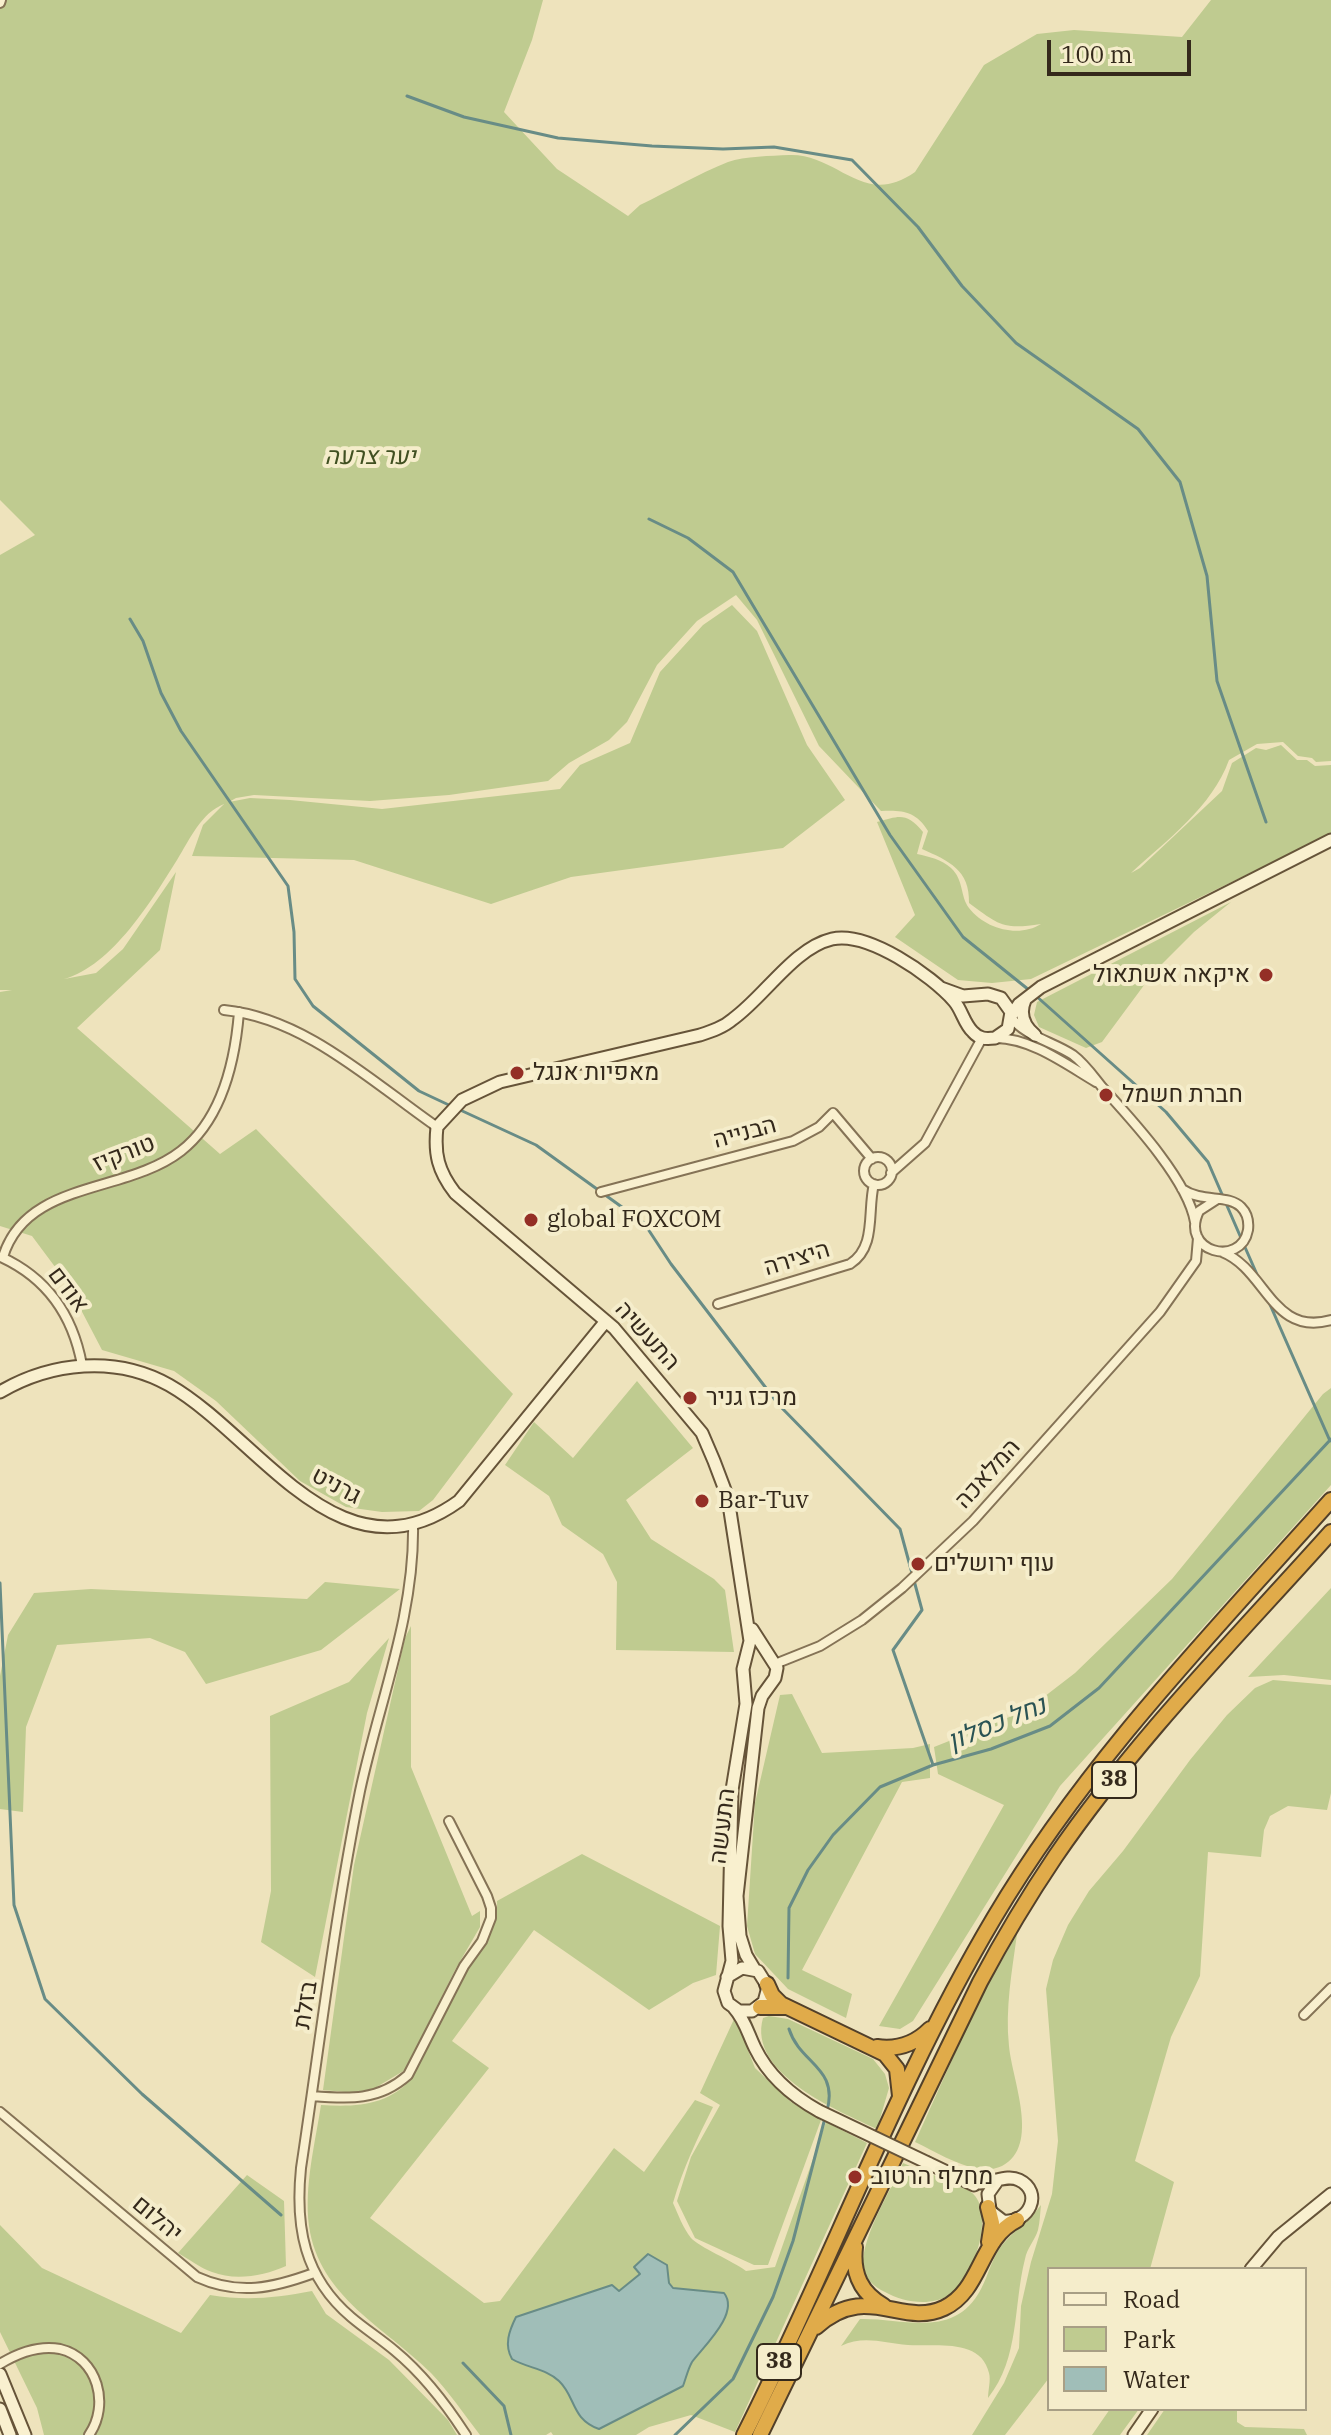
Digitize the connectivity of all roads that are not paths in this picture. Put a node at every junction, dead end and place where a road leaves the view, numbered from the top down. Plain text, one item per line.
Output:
1 (1331, 840) edge
2 (1041, 987) junction
3 (941, 988) junction
4 (981, 995) junction
5 (998, 996) junction
6 (1028, 996) junction
7 (224, 1010) dead end
8 (239, 1012) junction
9 (1011, 1016) junction
10 (966, 1021) junction
11 (1035, 1035) junction
12 (989, 1038) junction
13 (1101, 1086) junction
14 (437, 1127) junction
15 (872, 1159) junction
16 (891, 1173) junction
17 (874, 1184) junction
18 (1180, 1187) junction
19 (601, 1192) dead end
20 (1216, 1200) junction
21 (1195, 1222) junction
22 (1246, 1237) junction
23 (1198, 1238) junction
24 (1219, 1252) junction
25 (1, 1257) edge
26 (1192, 1267) junction
27 (1248, 1272) junction
28 (718, 1304) dead end
29 (1331, 1320) edge
30 (606, 1321) junction
31 (82, 1365) junction
32 (0, 1392) edge
33 (1331, 1500) edge
34 (413, 1524) junction
35 (1331, 1532) edge
36 (750, 1625) junction
37 (771, 1660) junction
38 (746, 1661) junction
39 (745, 1678) junction
40 (768, 1686) junction
41 (449, 1821) dead end
42 (755, 1970) junction
43 (727, 1977) junction
44 (767, 1984) junction
45 (1331, 1988) edge
46 (733, 2008) junction
47 (759, 2008) junction
48 (789, 2008) junction
49 (1304, 2015) dead end
50 (938, 2020) junction
51 (751, 2040) junction
52 (868, 2044) junction
53 (312, 2096) junction
54 (900, 2102) junction
55 (0, 2112) edge
56 (998, 2180) junction
57 (968, 2182) junction
58 (1331, 2194) edge
59 (988, 2206) junction
60 (1017, 2220) junction
61 (860, 2230) junction
62 (985, 2253) junction
63 (1253, 2267) edge
64 (314, 2273) junction
65 (884, 2306) junction
66 (810, 2333) junction
67 (0, 2364) edge
68 (0, 2374) edge
69 (0, 2409) edge
70 (1151, 2411) edge
71 (10, 2435) edge
72 (25, 2435) edge
73 (89, 2435) edge
74 (466, 2435) edge
75 (744, 2435) edge
76 (760, 2435) edge
77 (1134, 2435) edge

1 - 2 street
2 - 5 street
2 - 6 street
3 - 4 street
3 - 10 street
3 - 14 street
4 - 5 street
4 - 10 street
5 - 9 street
6 - 9 street
6 - 11 street
7 - 8 street
8 - 14 street
8 - 25 street, טורקיז
9 - 11 street
9 - 12 street
10 - 12 street
11 - 13 street
12 - 13 street
12 - 16 street
13 - 18 street
14 - 30 street, התעשיה
15 - 16 street
15 - 17 street
15 - 19 street, הבנייה
16 - 17 street
17 - 28 street, היצירה
18 - 20 street
18 - 21 street
20 - 21 street
20 - 22 street
21 - 23 street
22 - 24 street
22 - 27 street
23 - 24 street
23 - 26 street, המלאכה
24 - 26 street, המלאכה
24 - 27 street
25 - 31 street, אודם
26 - 37 street, המלאכה
27 - 29 street
30 - 34 street, גרניט
30 - 36 street, התעשיה
31 - 32 street, גרניט
31 - 34 street, גרניט
33 - 50 highway, 38
34 - 53 street, בזלת
35 - 61 highway, 38
36 - 37 street, התעשיה
36 - 38 street, התעשיה
37 - 38 street
37 - 40 street
38 - 39 street
39 - 40 street
39 - 43 street
40 - 42 street, התעשה
41 - 53 street
42 - 43 street
42 - 44 street
43 - 46 street
44 - 47 street
44 - 48 highway
45 - 49 street
46 - 47 street
46 - 51 street
47 - 48 highway
47 - 51 street
48 - 52 highway
50 - 52 highway
50 - 54 highway, 38
51 - 57 street, bridge
52 - 54 highway
53 - 64 street, בזלת
54 - 75 highway, 38
55 - 64 street, יהלום
56 - 57 street
56 - 59 street
56 - 60 street
57 - 59 street
58 - 63 street
59 - 60 street
59 - 62 highway
60 - 62 highway
61 - 65 highway
61 - 66 highway, 38
62 - 65 highway
64 - 74 street, בזלת
65 - 66 highway
66 - 76 highway, 38
67 - 73 street
68 - 72 street
69 - 71 street
70 - 77 street

